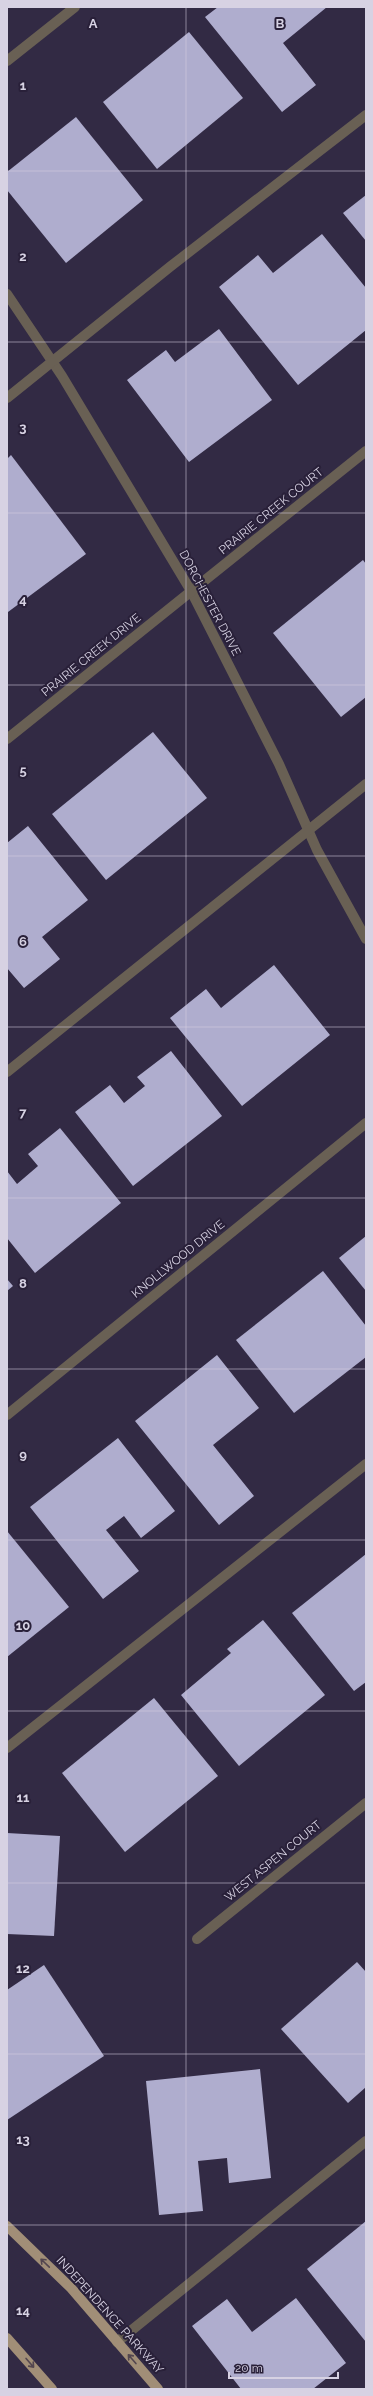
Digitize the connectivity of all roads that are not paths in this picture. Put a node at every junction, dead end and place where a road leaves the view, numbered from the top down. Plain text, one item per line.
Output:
1 (75, 7) edge
2 (7, 61) edge
3 (366, 115) edge
4 (7, 294) edge
5 (52, 361) junction
6 (7, 398) edge
7 (366, 451) edge
8 (192, 591) junction
9 (7, 739) edge
10 (366, 784) edge
11 (308, 830) junction
12 (366, 938) edge
13 (7, 1072) edge
14 (366, 1123) edge
15 (7, 1415) edge
16 (366, 1464) edge
17 (7, 1748) edge
18 (366, 1803) edge
19 (197, 1939) dead end
20 (366, 2141) edge
21 (7, 2226) edge
22 (118, 2342) junction
23 (9, 2343) edge
24 (52, 2389) edge
25 (158, 2389) edge

1 - 2 street
3 - 5 street
4 - 5 street, DORCHESTER DRIVE
5 - 6 street
5 - 8 street, DORCHESTER DRIVE
7 - 8 street, PRAIRIE CREEK COURT
8 - 9 street, PRAIRIE CREEK DRIVE
8 - 11 street, DORCHESTER DRIVE
10 - 11 street
11 - 12 street, DORCHESTER DRIVE
11 - 13 street
14 - 15 street, KNOLLWOOD DRIVE
16 - 17 street
18 - 19 street, WEST ASPEN COURT
20 - 22 street
22 -> 21 main road, INDEPENDENCE PARKWAY
25 -> 22 main road, INDEPENDENCE PARKWAY
23 -> 24 main road

